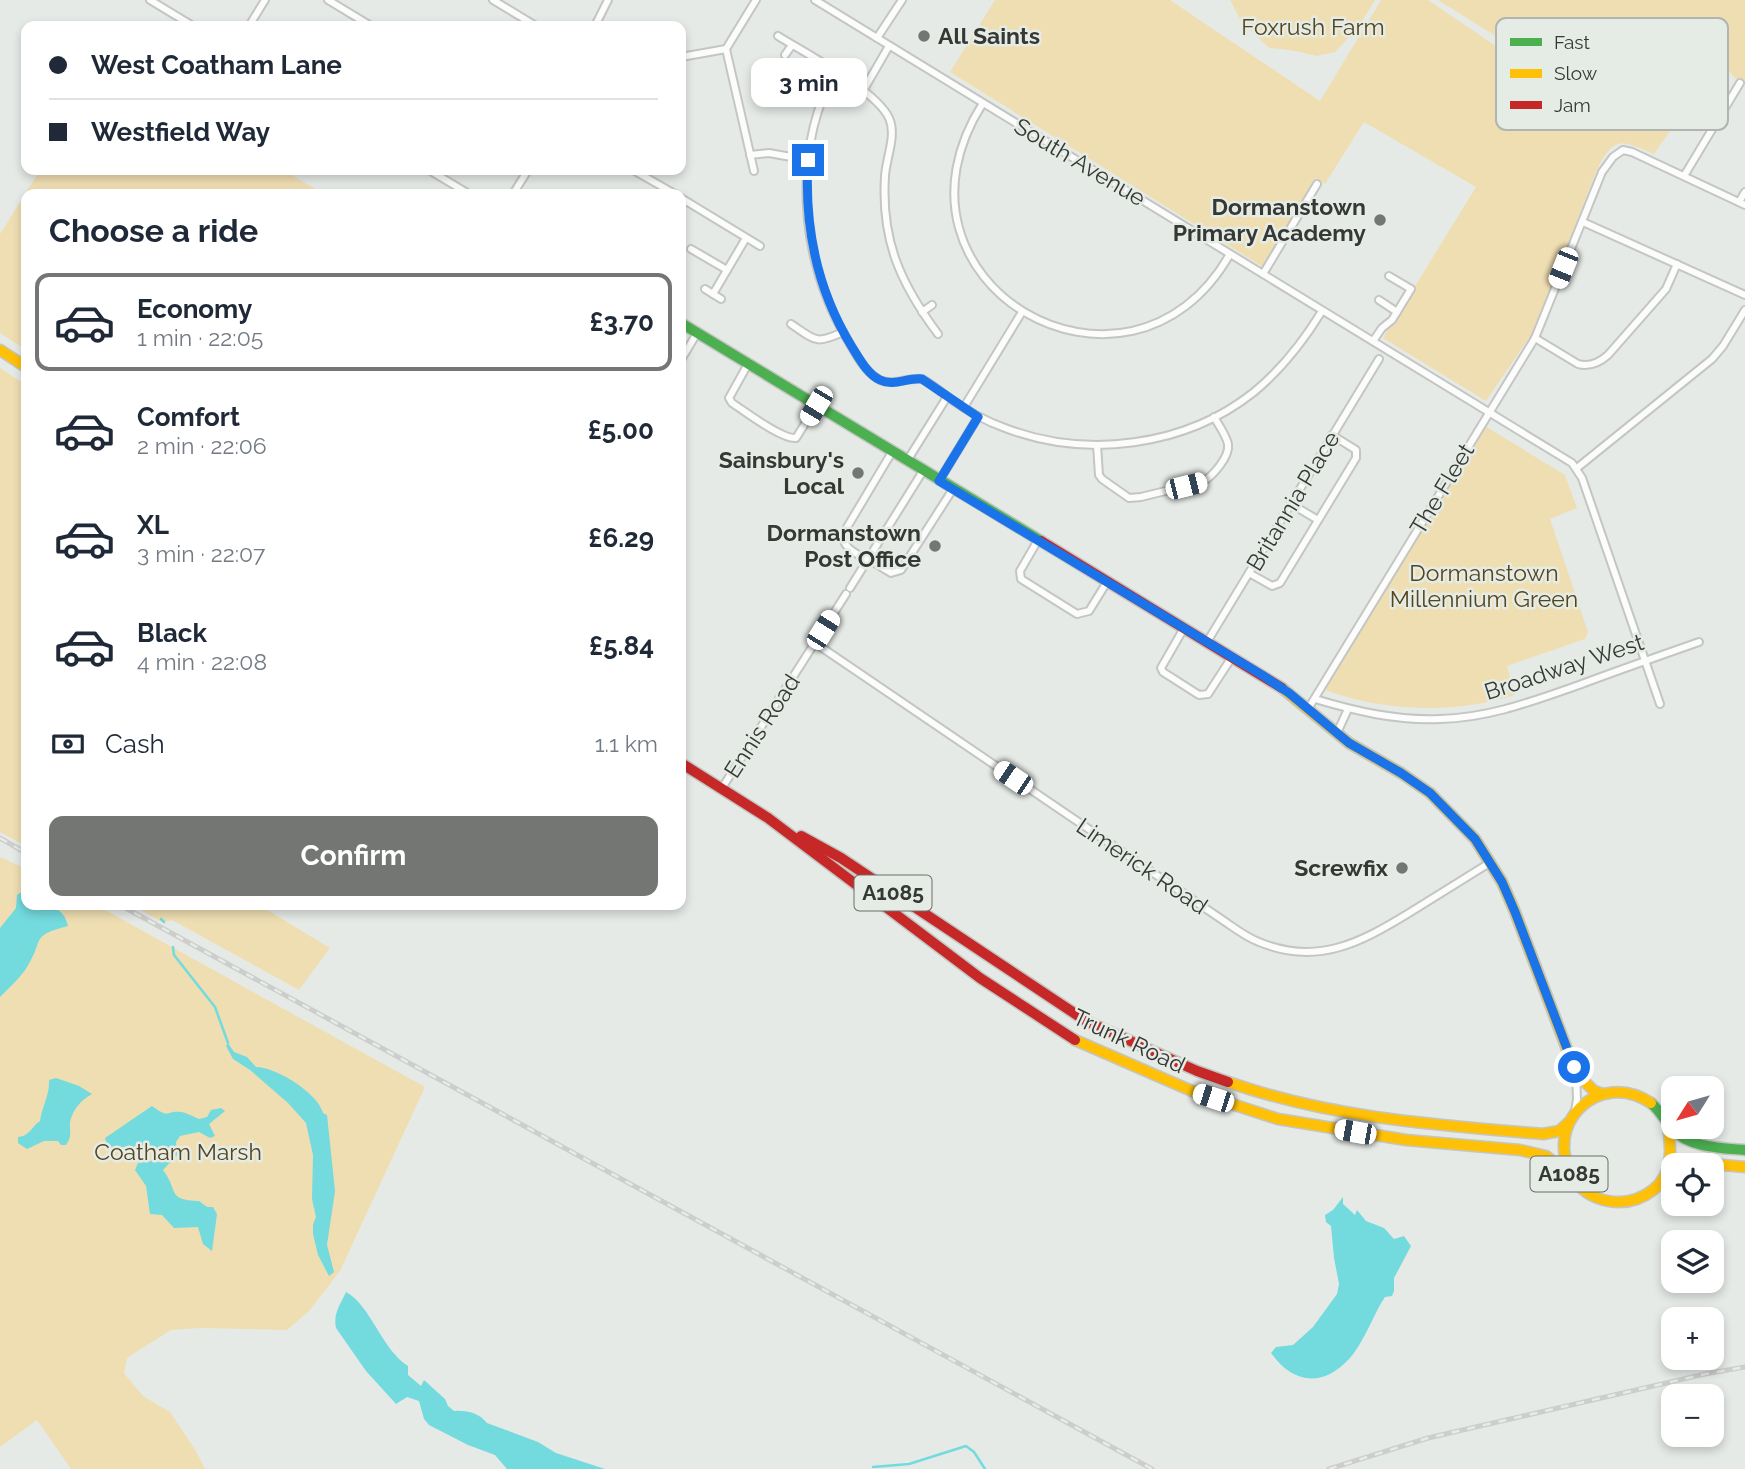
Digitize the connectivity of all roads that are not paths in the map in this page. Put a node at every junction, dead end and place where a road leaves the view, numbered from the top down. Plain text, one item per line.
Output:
1 (150, 0) edge
2 (265, 0) edge
3 (328, 0) edge
4 (493, 0) edge
5 (608, 0) edge
6 (756, 0) edge
7 (815, 0) edge
8 (902, 0) edge
9 (185, 21) edge
10 (252, 21) edge
11 (363, 21) edge
12 (528, 21) edge
13 (598, 21) edge
14 (778, 36) dead end
15 (877, 38) junction
16 (792, 45) junction
17 (889, 46) junction
18 (726, 49) junction
19 (785, 55) dead end
20 (686, 56) edge
21 (835, 71) junction
22 (1740, 83) dead end
23 (863, 91) junction
24 (983, 103) junction
25 (1728, 103) edge
26 (1712, 130) edge
27 (750, 155) junction
28 (808, 160) junction
29 (754, 171) dead end
30 (437, 175) edge
31 (642, 175) edge
32 (1684, 176) junction
33 (1317, 184) dead end
34 (461, 189) edge
35 (666, 189) edge
36 (1745, 192) edge
37 (686, 201) edge
38 (1742, 203) edge
39 (1583, 222) junction
40 (746, 238) junction
41 (760, 246) dead end
42 (691, 249) dead end
43 (1230, 254) junction
44 (1678, 264) junction
45 (727, 270) junction
46 (1263, 274) junction
47 (1389, 276) dead end
48 (705, 289) dead end
49 (713, 294) junction
50 (1745, 295) edge
51 (721, 299) dead end
52 (1379, 300) dead end
53 (932, 305) dead end
54 (1745, 310) edge
55 (1322, 311) junction
56 (922, 312) junction
57 (1022, 312) junction
58 (1397, 312) junction
59 (791, 324) dead end
60 (686, 326) edge
61 (843, 332) junction
62 (697, 333) junction
63 (937, 334) dead end
64 (1535, 338) junction
65 (1373, 341) junction
66 (0, 350) edge
67 (686, 352) edge
68 (1379, 359) dead end
69 (21, 364) edge
70 (748, 364) junction
71 (947, 397) junction
72 (816, 406) junction
73 (964, 407) junction
74 (1488, 412) junction
75 (978, 417) junction
76 (1214, 417) junction
77 (1332, 435) junction
78 (1097, 445) junction
79 (892, 452) junction
80 (907, 461) junction
81 (1577, 468) junction
82 (923, 471) junction
83 (939, 481) junction
84 (953, 489) junction
85 (1291, 504) junction
86 (1318, 520) junction
87 (1038, 540) junction
88 (867, 560) junction
89 (1250, 573) junction
90 (1107, 582) junction
91 (1184, 628) junction
92 (1207, 642) junction
93 (1699, 642) dead end
94 (815, 643) junction
95 (1232, 657) junction
96 (1645, 661) junction
97 (1315, 699) junction
98 (1660, 704) dead end
99 (1308, 709) junction
100 (1348, 709) junction
101 (1337, 733) junction
102 (686, 766) edge
103 (722, 788) junction
104 (768, 818) junction
105 (1491, 862) junction
106 (1576, 1073) junction
107 (1603, 1094) junction
108 (1575, 1113) junction
109 (1661, 1114) edge
110 (1568, 1123) junction
111 (1689, 1139) edge
112 (1745, 1150) edge
113 (1724, 1165) edge
114 (1745, 1167) edge
115 (1570, 1175) junction
116 (1661, 1182) edge

1 - 9 street
2 - 10 street
3 - 11 street
4 - 12 street
5 - 13 street
6 - 18 street
7 - 15 street, South Avenue
8 - 15 street
14 - 16 street
15 - 17 street, South Avenue
16 - 19 street
16 - 21 street
17 - 23 street
17 - 24 street, South Avenue
18 - 20 street
18 - 27 street
21 - 23 street
21 - 28 street
22 - 25 street
23 - 56 street
24 - 43 street, South Avenue
24 - 57 street
26 - 32 street
27 - 28 street
27 - 29 street
28 - 61 street
30 - 34 street
31 - 35 street
32 - 38 street
32 - 39 street, The Fleet
33 - 46 street
36 - 38 street
37 - 40 street
39 - 44 street
39 - 64 street, The Fleet
40 - 41 street
40 - 45 street
42 - 45 street
43 - 46 street, South Avenue
43 - 57 street
44 - 50 street
44 - 64 street
45 - 49 street
46 - 55 street, South Avenue
47 - 58 street
48 - 49 street
49 - 51 street
52 - 58 street
53 - 56 street
54 - 81 street
55 - 65 street, South Avenue
55 - 76 street
56 - 63 street
57 - 73 street
58 - 65 street
59 - 61 street
60 - 62 main road
61 - 71 street
62 - 67 street
62 - 70 main road
64 - 74 street, The Fleet
65 - 74 street, South Avenue
66 - 69 main road
68 - 77 street, Britannia Place
70 - 72 main road
70 - 72 street
71 - 73 street
71 - 80 street
72 - 79 main road
73 - 75 street
74 - 81 street, South Avenue
74 - 97 street, The Fleet
75 - 78 street
75 - 83 street
76 - 78 street
76 - 78 street
77 - 85 street, Britannia Place
77 - 86 street
79 - 80 main road
79 - 88 street
80 - 82 main road
81 - 96 street
82 - 83 main road
82 - 88 street, Ennis Road
83 - 84 main road
84 - 87 main road
84 - 88 street
85 - 86 street
85 - 89 street, Britannia Place
86 - 89 street
87 - 90 main road
87 - 90 street
88 - 94 street, Ennis Road
89 - 92 street, Britannia Place
90 - 91 main road
91 - 92 main road
91 - 95 street
92 - 95 main road
93 - 96 street, Broadway West
94 - 103 street, Ennis Road
94 - 105 street, Limerick Road
95 - 99 main road
96 - 98 street
96 - 100 street, Broadway West
97 - 99 street, The Fleet
97 - 100 street, Broadway West
99 - 101 main road
100 - 101 street
101 - 105 main road
102 - 103 main road, Trunk Road / A1085
103 - 104 main road, Trunk Road / A1085
104 - 110 main road, Trunk Road / A1085
104 - 115 main road, Trunk Road / A1085
105 - 106 main road
106 - 107 main road
106 - 108 street
107 - 108 main road, A1085
107 - 109 main road
108 - 110 main road, A1085
110 - 115 main road, A1085
111 - 112 main road
113 - 114 main road
115 - 116 main road, A1085

